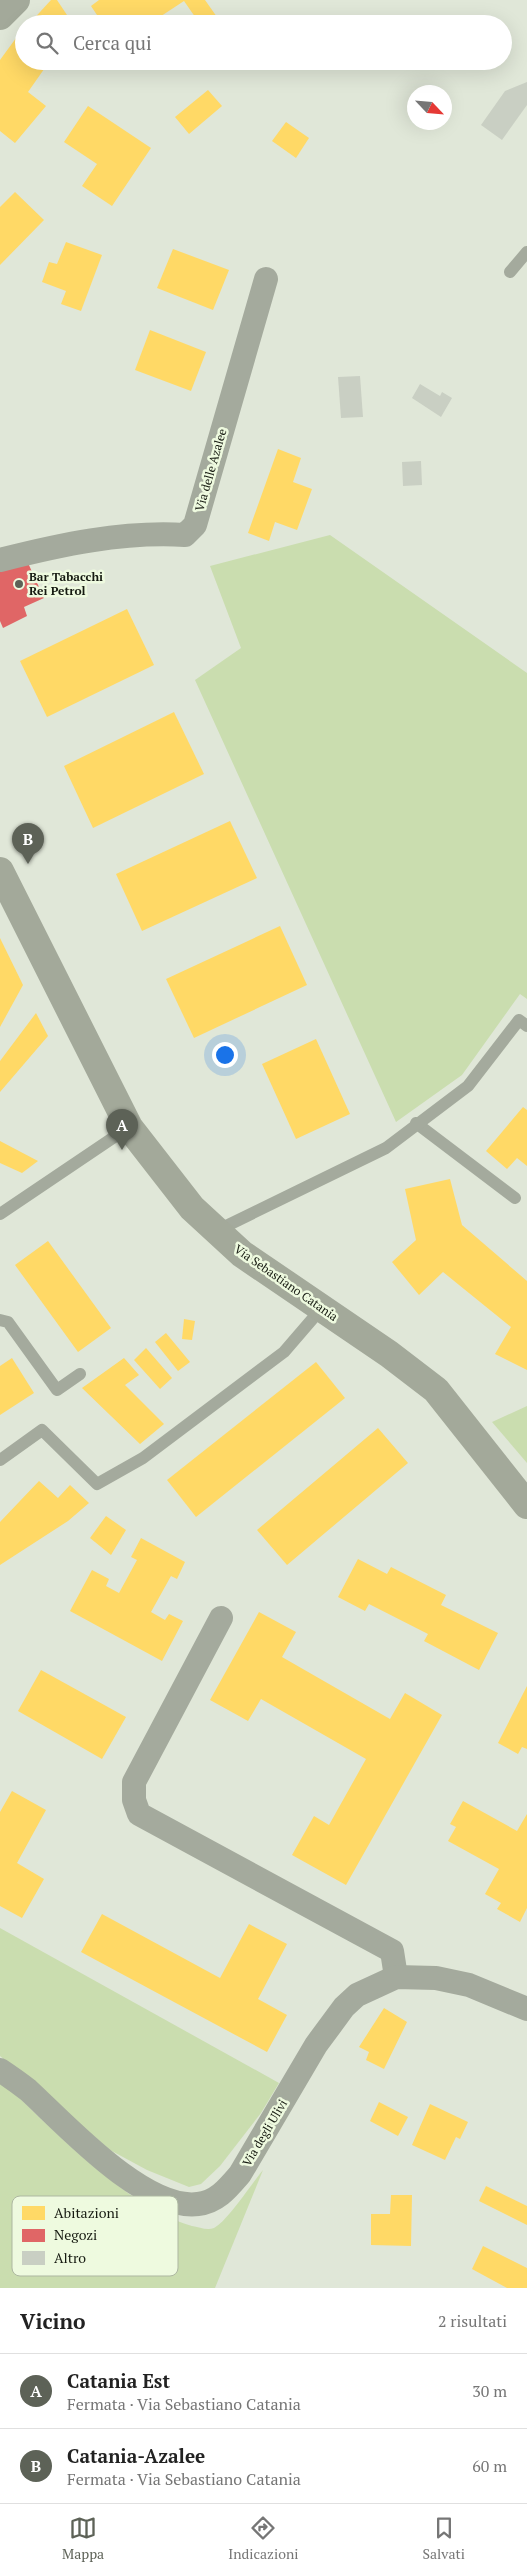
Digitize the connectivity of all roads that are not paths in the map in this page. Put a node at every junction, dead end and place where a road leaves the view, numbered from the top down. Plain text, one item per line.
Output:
1 (16, 0) edge
2 (0, 16) edge
3 (527, 252) edge
4 (510, 272) dead end
5 (266, 279) dead end
6 (0, 560) edge
7 (0, 872) edge
8 (527, 1026) edge
9 (416, 1123) junction
10 (129, 1127) junction
11 (515, 1198) dead end
12 (0, 1214) edge
13 (216, 1231) junction
14 (321, 1308) junction
15 (0, 1320) edge
16 (80, 1374) dead end
17 (0, 1460) edge
18 (527, 1505) edge
19 (221, 1618) dead end
20 (396, 1977) junction
21 (527, 2009) edge
22 (0, 2070) edge
23 (161, 2196) edge
24 (178, 2202) edge

1 - 2 main road
3 - 4 lane
5 - 6 street, Via delle Azalee
7 - 10 main road, Via Sebastiano Catania
8 - 9 lane
9 - 11 lane
9 - 13 lane
10 - 12 lane
10 - 13 main road, Via Sebastiano Catania
13 - 14 main road, Via Sebastiano Catania
14 - 17 lane
14 - 18 main road, Via Sebastiano Catania
15 - 16 lane
19 - 20 street
20 - 21 street, Via degli Ulivi
20 - 24 street, Via degli Ulivi
22 - 23 street, Via degli Ulivi

